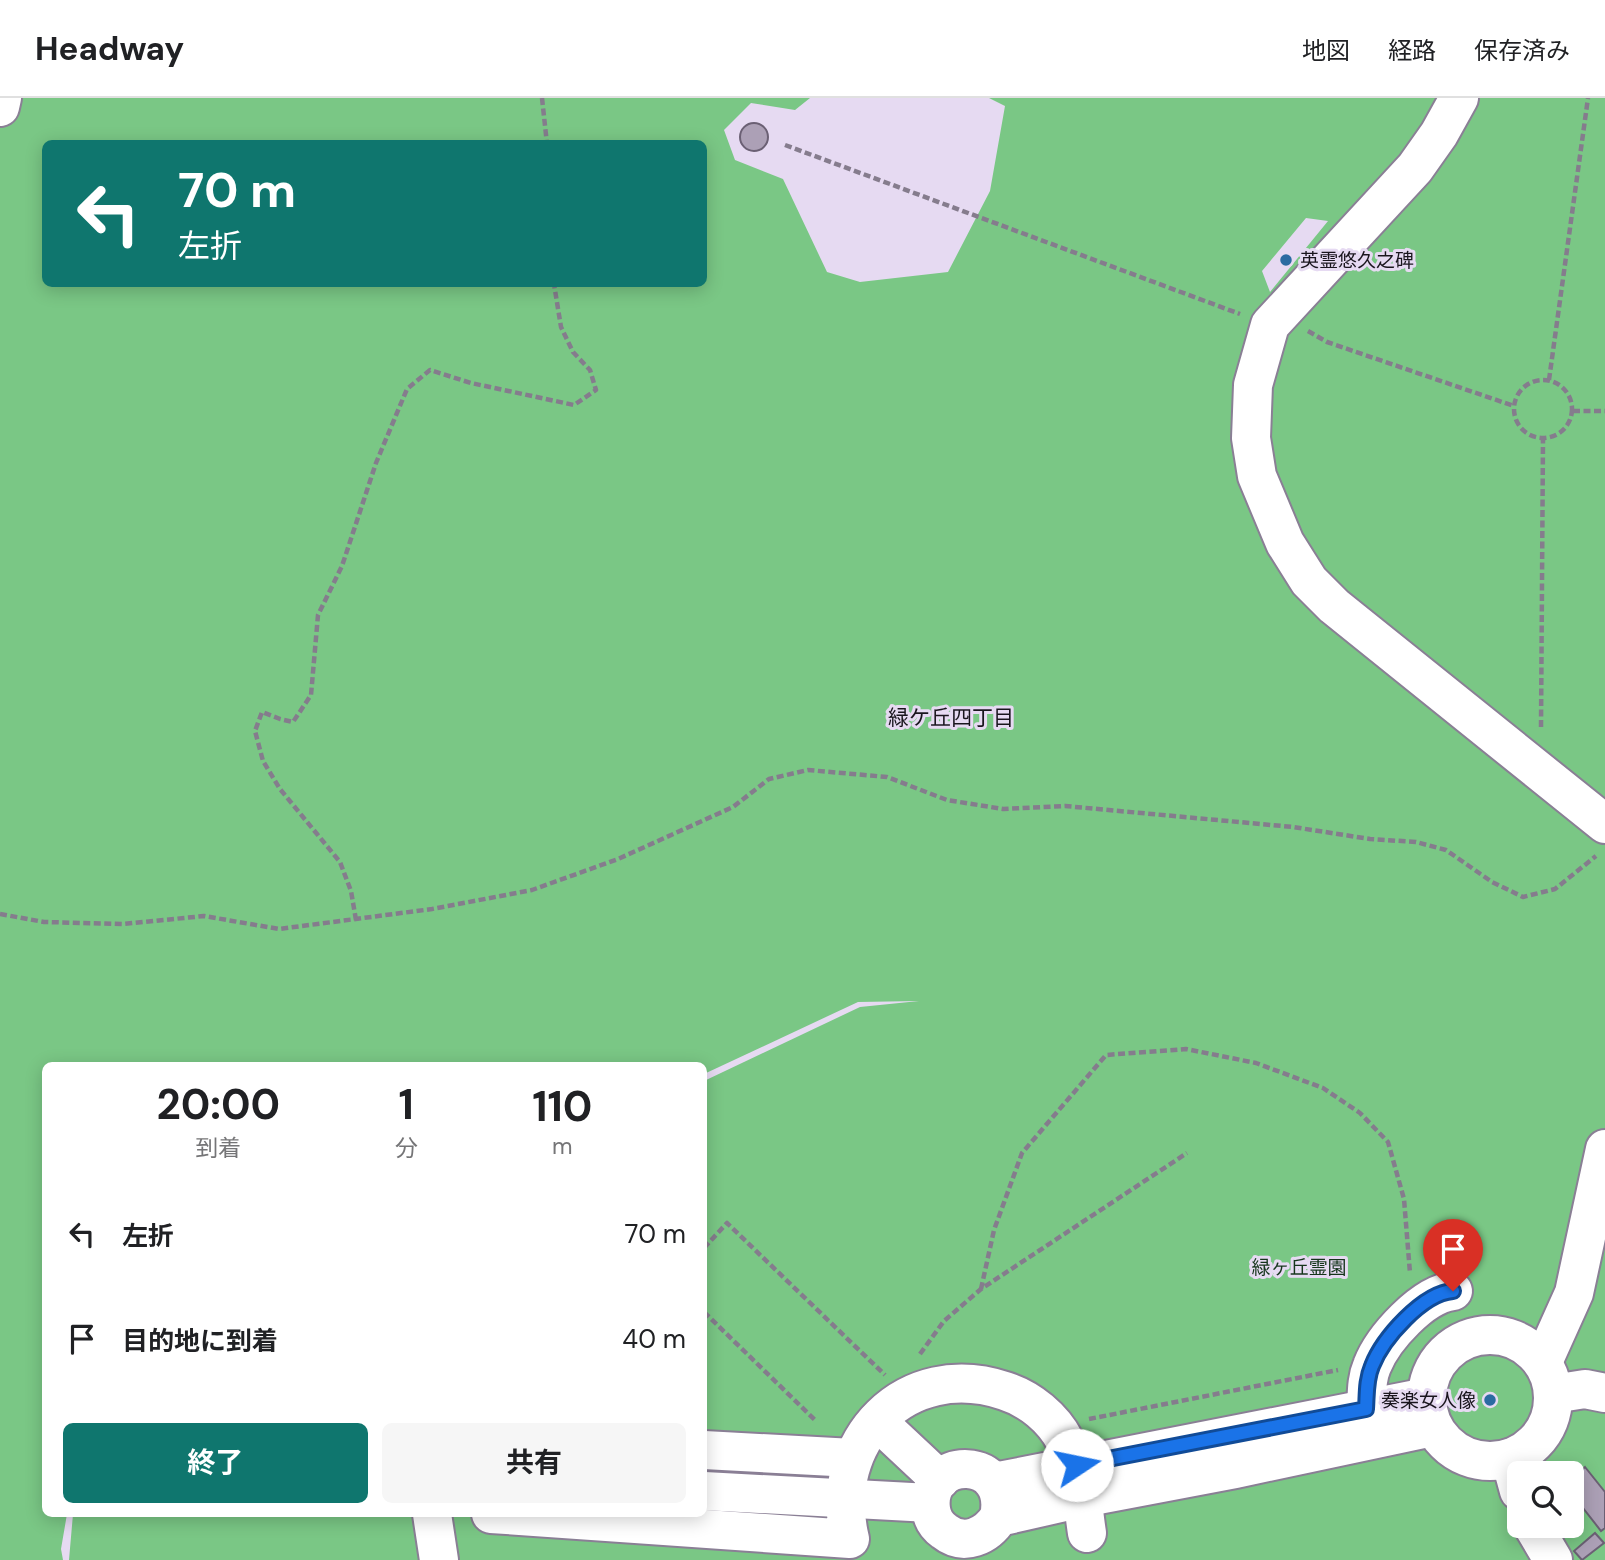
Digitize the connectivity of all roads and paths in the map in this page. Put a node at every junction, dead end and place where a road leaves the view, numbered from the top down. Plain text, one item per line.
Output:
1 (2, 98) edge
2 (542, 98) edge
3 (1460, 98) edge
4 (1588, 98) edge
5 (0, 107) edge
6 (547, 140) edge
7 (785, 145) dead end
8 (554, 287) edge
9 (1275, 320) junction
10 (1549, 380) junction
11 (1514, 406) junction
12 (1573, 411) junction
13 (1605, 411) edge
14 (1544, 438) junction
15 (1540, 774) junction
16 (1605, 824) edge
17 (1605, 849) edge
18 (0, 914) edge
19 (356, 920) junction
20 (1605, 1149) edge
21 (1187, 1153) dead end
22 (707, 1245) edge
23 (981, 1289) junction
24 (1453, 1291) dead end
25 (1414, 1311) junction
26 (707, 1315) edge
27 (1373, 1363) junction
28 (1548, 1378) junction
29 (903, 1392) junction
30 (1605, 1393) edge
31 (1366, 1409) junction
32 (1430, 1412) junction
33 (877, 1421) junction
34 (1055, 1426) junction
35 (707, 1450) edge
36 (853, 1458) joint
37 (1521, 1461) edge
38 (1507, 1470) edge
39 (707, 1491) edge
40 (935, 1491) junction
41 (844, 1498) junction
42 (996, 1499) junction
43 (1082, 1499) junction
44 (432, 1517) edge
45 (534, 1517) edge
46 (1540, 1538) edge
47 (439, 1560) edge
48 (1553, 1560) edge

1 - 5 street
2 - 6 path
3 - 9 street
4 - 10 path
7 - 9 path
8 - 19 path
9 - 11 path
9 - 15 street
10 - 11 path
10 - 12 path
11 - 14 path
12 - 13 path
12 - 14 path
14 - 15 path
15 - 16 street
17 - 19 path
18 - 19 path
20 - 28 street
21 - 23 path
22 - 29 path
23 - 25 path
23 - 29 path
24 - 25 street
25 - 27 street
26 - 36 path
27 - 31 street
27 - 34 path
28 - 30 street
28 - 32 street
28 - 37 street
29 - 33 street
29 - 34 street
31 - 32 street
31 - 43 street
32 - 38 street
32 - 43 street
33 - 40 street
33 - 41 street
34 - 43 street
35 - 36 street
39 - 41 street
40 - 41 street
40 - 42 street
40 - 42 street
41 - 45 street
42 - 43 street
44 - 47 street
46 - 48 street

